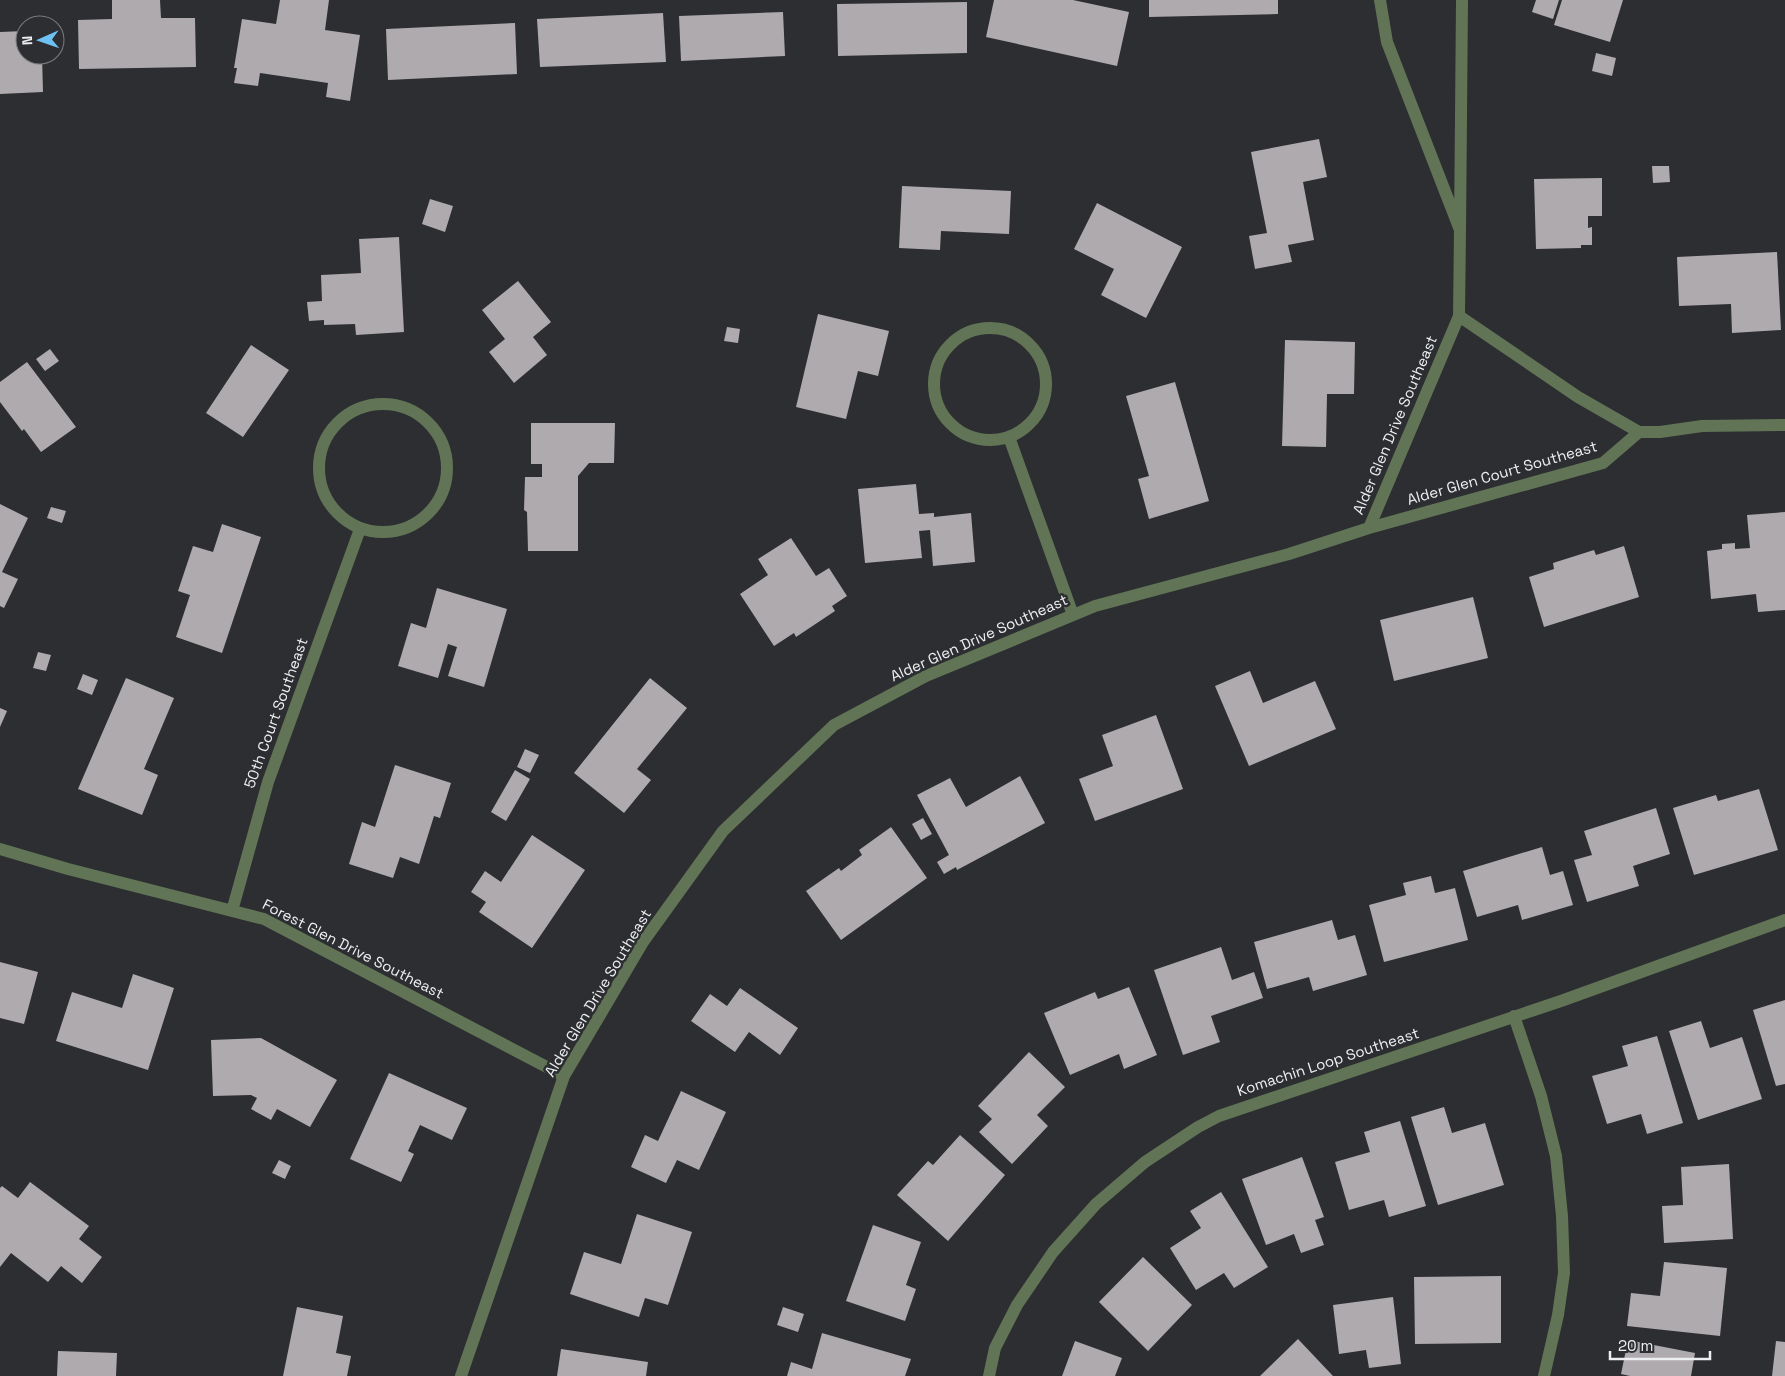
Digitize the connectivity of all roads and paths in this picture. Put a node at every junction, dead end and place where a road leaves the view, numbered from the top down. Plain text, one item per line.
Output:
1 (1380, 0) edge
2 (1462, 0) edge
3 (1460, 230) junction
4 (1459, 316) junction
5 (1785, 425) edge
6 (1639, 432) junction
7 (1009, 437) junction
8 (360, 528) junction
9 (1369, 528) junction
10 (1073, 615) junction
11 (0, 849) edge
12 (232, 911) junction
13 (1785, 920) edge
14 (1514, 1016) junction
15 (564, 1076) junction
16 (461, 1376) edge
17 (989, 1376) edge
18 (1544, 1376) edge

1 - 3 street, Alder Glen Drive Southeast
2 - 3 street, Alder Glen Drive Southeast
3 - 4 street, Alder Glen Drive Southeast
4 - 6 street
4 - 9 street, Alder Glen Drive Southeast
5 - 6 street
6 - 9 street, Alder Glen Court Southeast
7 - 7 street
7 - 10 street
8 - 8 street
8 - 12 street, 50th Court Southeast
9 - 10 street, Alder Glen Drive Southeast
10 - 15 street, Alder Glen Drive Southeast
11 - 12 street, Forest Glen Drive Southeast
12 - 15 street, Forest Glen Drive Southeast
13 - 14 street, Komachin Loop Southeast
14 - 17 street, Komachin Loop Southeast
14 - 18 street
15 - 16 street, Alder Glen Drive Southeast

